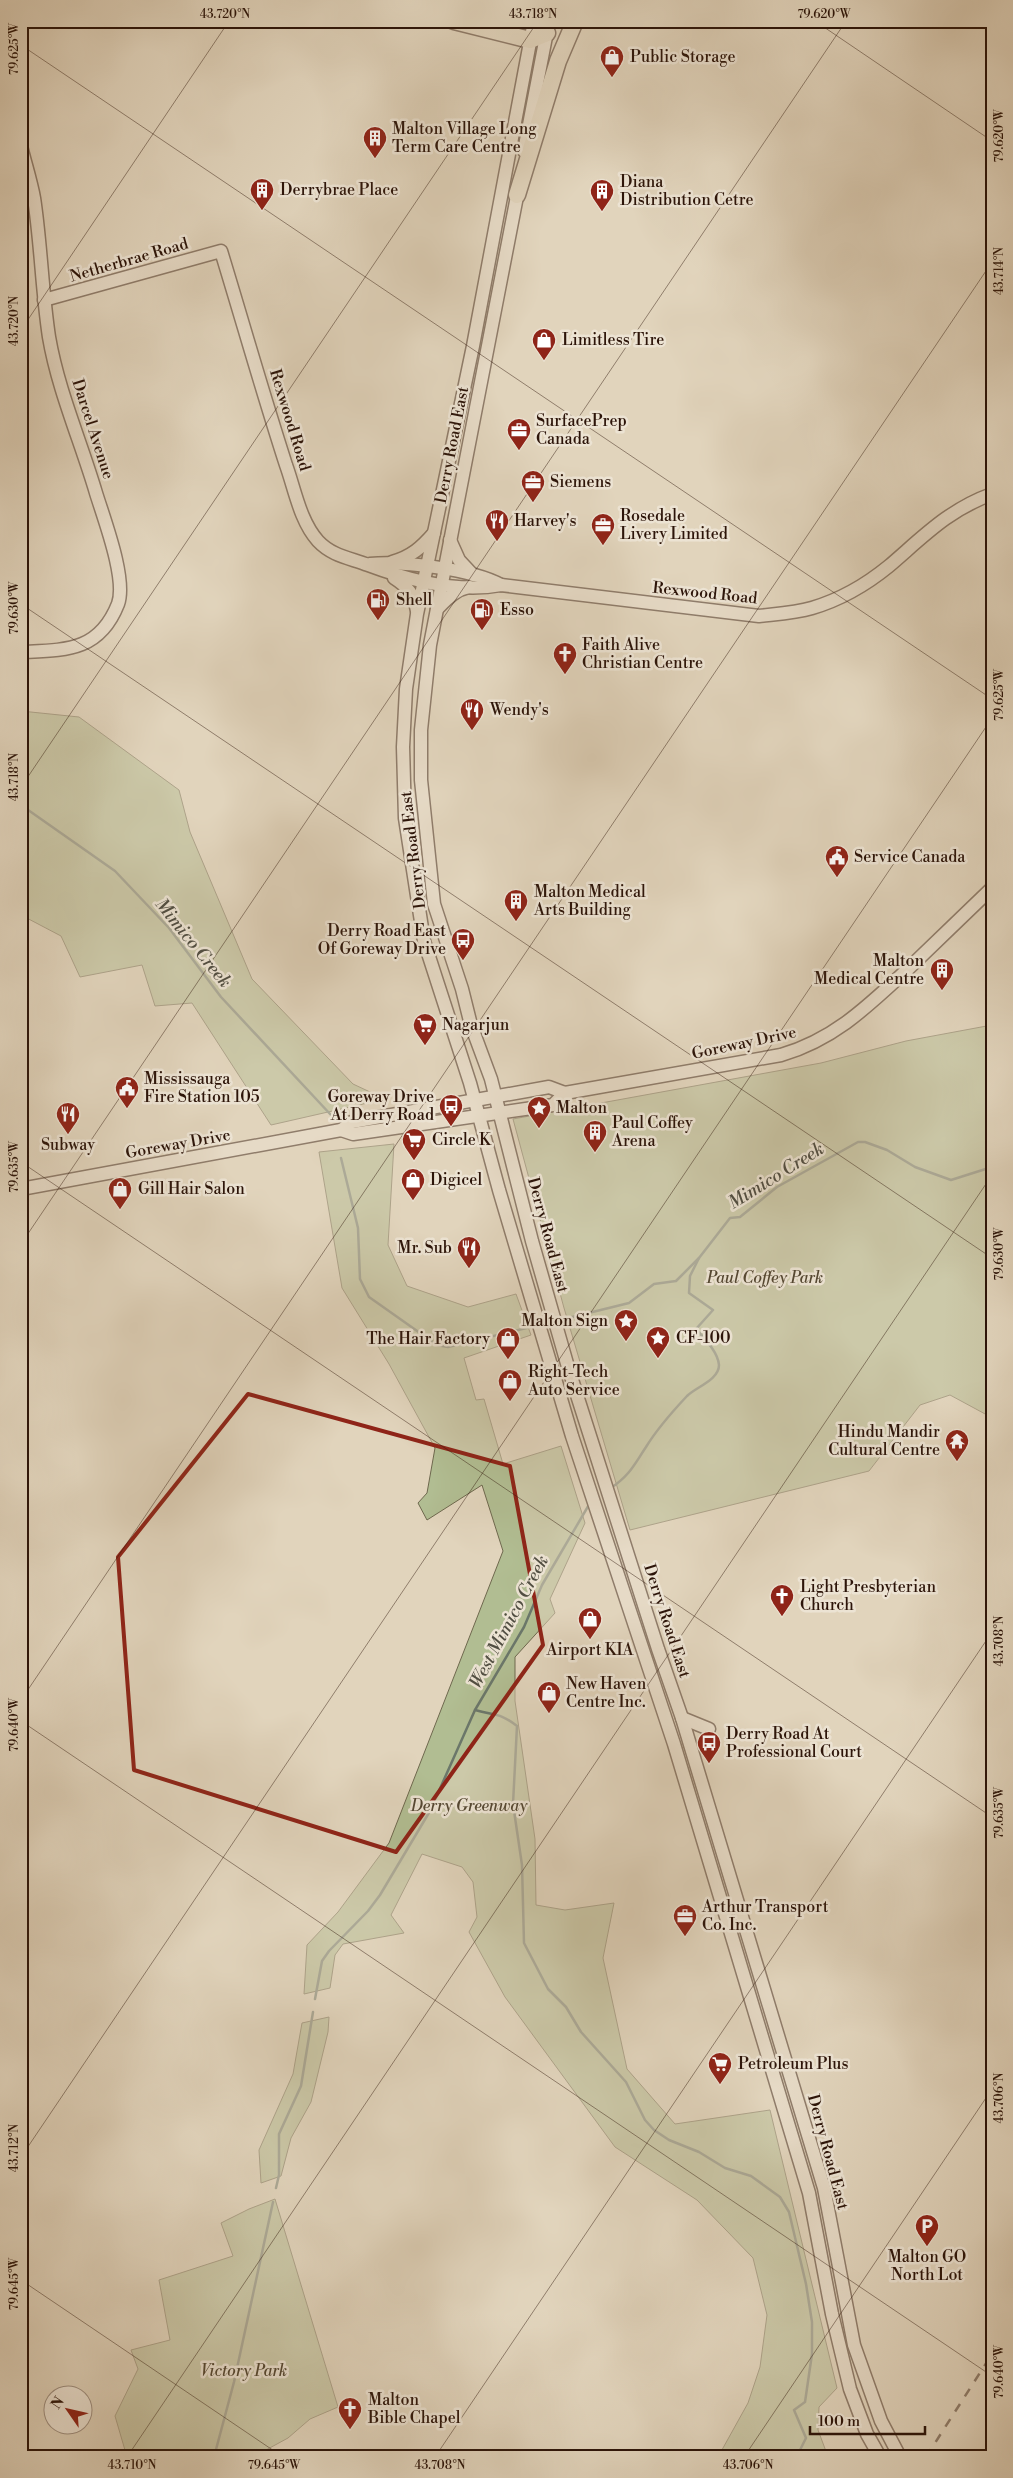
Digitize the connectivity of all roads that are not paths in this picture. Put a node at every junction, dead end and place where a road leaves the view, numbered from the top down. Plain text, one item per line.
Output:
1 (454, 21) edge
2 (534, 21) edge
3 (575, 21) edge
4 (548, 27) edge
5 (530, 40) junction
6 (21, 146) edge
7 (517, 195) junction
8 (222, 252) joint
9 (44, 300) junction
10 (992, 494) edge
11 (434, 533) junction
12 (450, 540) junction
13 (389, 568) junction
14 (445, 570) junction
15 (426, 574) junction
16 (472, 581) junction
17 (443, 584) junction
18 (437, 609) junction
19 (417, 614) junction
20 (21, 652) edge
21 (992, 888) edge
22 (565, 1093) junction
23 (494, 1096) junction
24 (474, 1099) junction
25 (498, 1114) junction
26 (478, 1117) junction
27 (341, 1130) junction
28 (21, 1189) edge
29 (532, 1241) junction
30 (515, 1244) junction
31 (568, 1366) junction
32 (554, 1372) junction
33 (600, 1465) junction
34 (584, 1470) junction
35 (682, 1718) junction
36 (709, 1729) dead end
37 (880, 2457) edge
38 (900, 2457) edge

1 - 5 highway
2 - 5 main road, Derry Road East
3 - 7 highway
4 - 5 highway
4 - 7 main road, Derry Road East
5 - 11 main road, Derry Road East
6 - 9 main road, Darcel Avenue
7 - 12 main road, Derry Road East
8 - 9 main road, Netherbrae Road
8 - 13 main road, Rexwood Road
9 - 20 main road, Darcel Avenue
10 - 16 main road, Rexwood Road
11 - 13 main road
11 - 15 main road, Derry Road East
12 - 14 main road, Derry Road East
12 - 16 main road
13 - 15 main road, Rexwood Road
13 - 19 main road
14 - 15 main road, Rexwood Road
14 - 16 main road, Rexwood Road
14 - 17 main road, Derry Road East
15 - 17 main road, Rexwood Road
15 - 19 main road, Derry Road East
16 - 17 main road, Rexwood Road
16 - 18 main road
17 - 18 main road, Derry Road East
18 - 23 main road, Derry Road East
19 - 24 main road, Derry Road East
21 - 22 main road, Goreway Drive
22 - 23 main road, Goreway Drive
22 - 25 main road, Goreway Drive
23 - 24 main road, Goreway Drive
23 - 25 main road, Derry Road East
24 - 26 main road, Derry Road East
24 - 27 main road, Goreway Drive
25 - 26 main road, Goreway Drive
25 - 29 main road, Derry Road East
26 - 27 main road, Goreway Drive
26 - 30 main road, Derry Road East
27 - 28 main road, Goreway Drive
29 - 30 main road
29 - 31 main road, Derry Road East
30 - 32 main road, Derry Road East
31 - 32 main road
31 - 33 main road, Derry Road East
32 - 34 main road, Derry Road East
33 - 34 main road
33 - 35 main road, Derry Road East
34 - 37 main road, Derry Road East
35 - 36 main road
35 - 38 main road, Derry Road East

